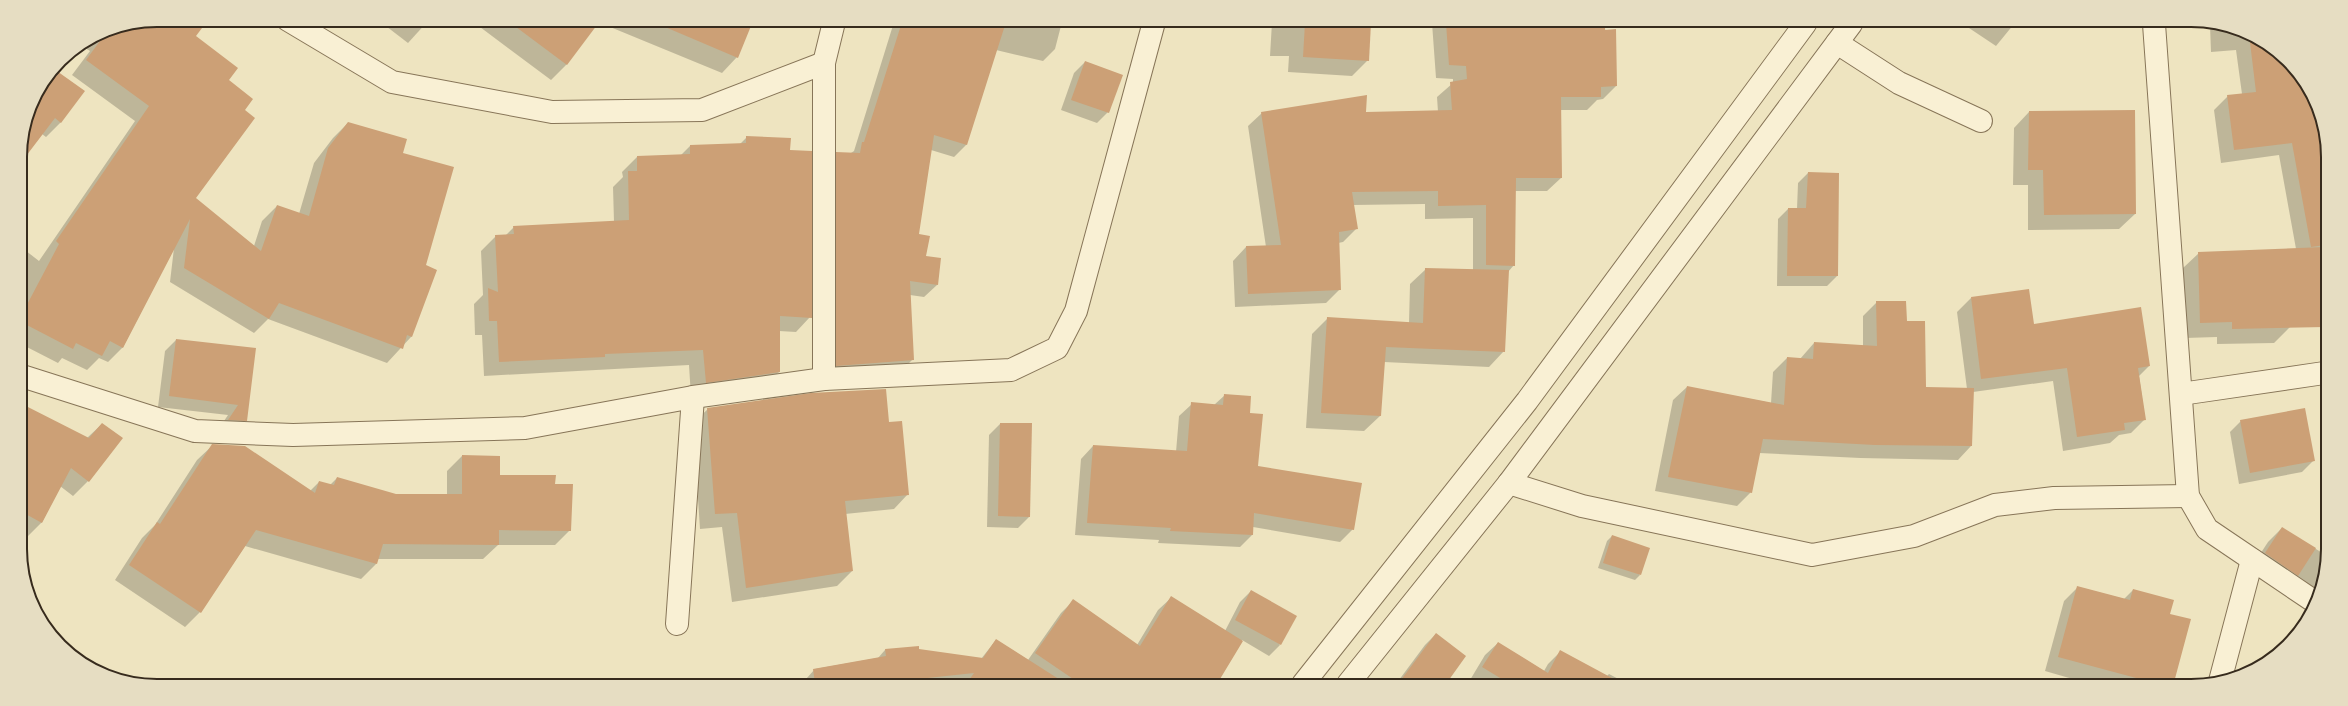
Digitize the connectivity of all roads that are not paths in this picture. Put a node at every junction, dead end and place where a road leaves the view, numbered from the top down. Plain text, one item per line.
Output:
1 (300, 27) edge
2 (833, 27) edge
3 (1153, 27) edge
4 (1803, 27) edge
5 (1849, 27) edge
6 (2154, 27) edge
7 (1836, 43) junction
8 (824, 63) junction
9 (1981, 121) dead end
10 (2321, 373) edge
11 (27, 378) edge
12 (824, 379) junction
13 (2180, 394) junction
14 (692, 397) junction
15 (1509, 483) junction
16 (2188, 496) junction
17 (2252, 560) junction
18 (2311, 599) edge
19 (678, 624) dead end
20 (2222, 675) edge
21 (1307, 679) edge
22 (1352, 679) edge

1 - 8 street
2 - 8 street
3 - 12 street
4 - 21 street
5 - 7 street
6 - 13 street
7 - 9 street
7 - 15 street
8 - 12 street
10 - 13 street
11 - 14 street
12 - 14 street
13 - 16 street
14 - 19 street
15 - 16 street
15 - 22 street
16 - 17 street
17 - 18 street
17 - 20 street

